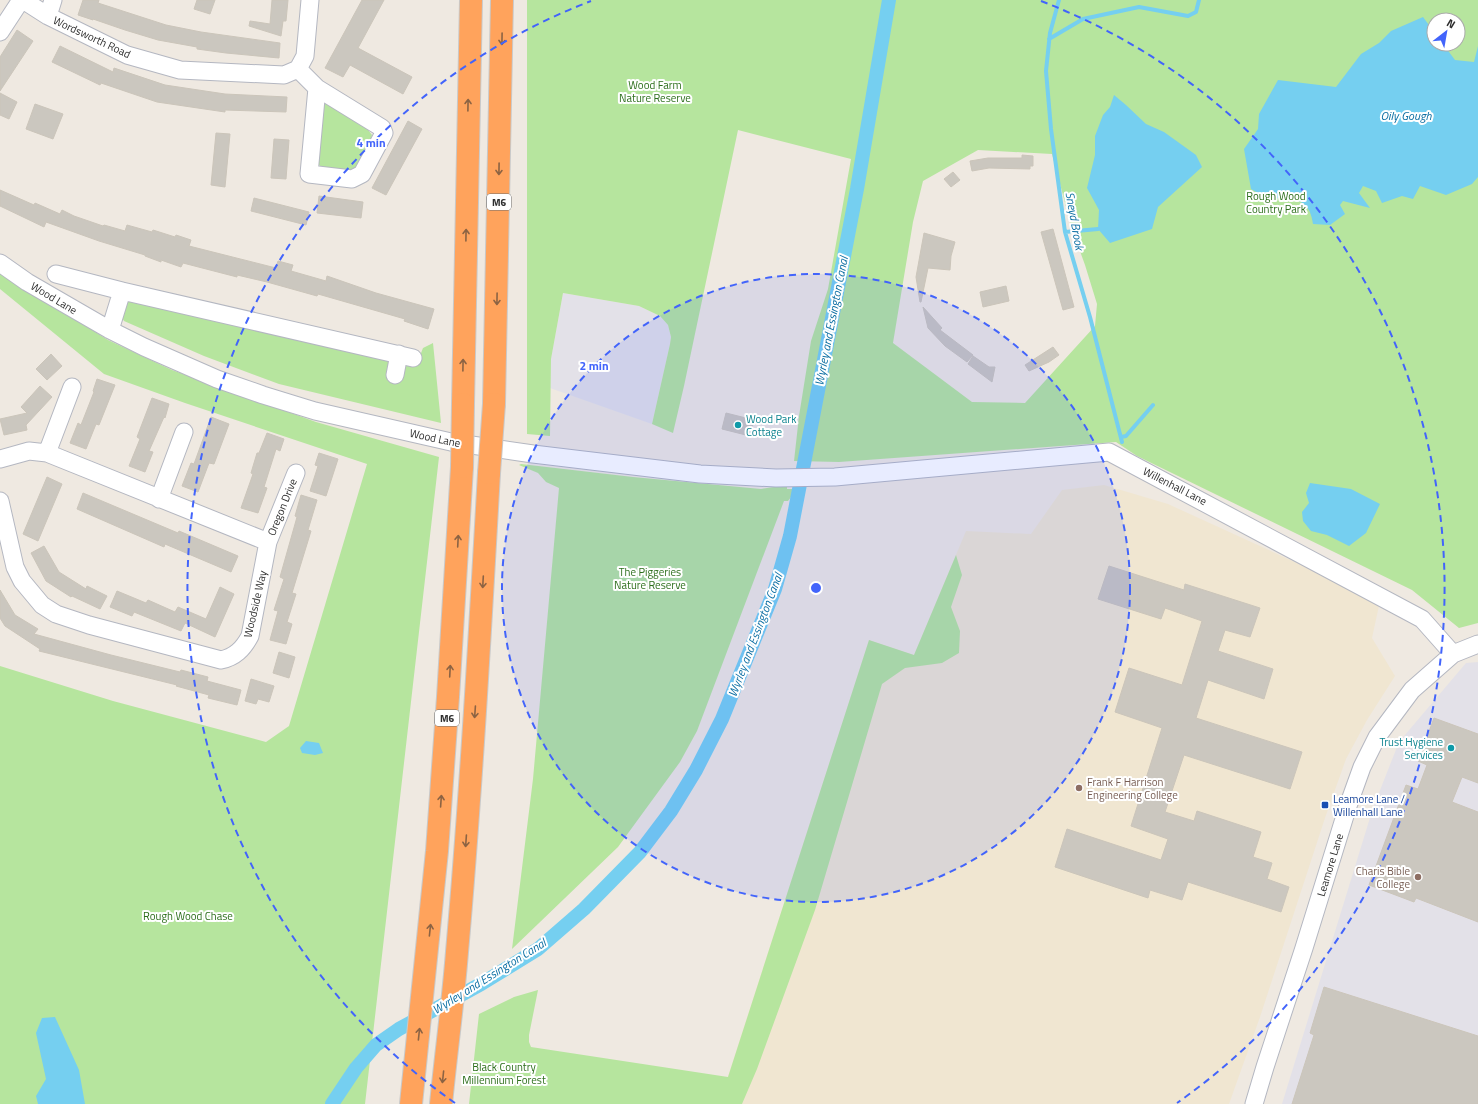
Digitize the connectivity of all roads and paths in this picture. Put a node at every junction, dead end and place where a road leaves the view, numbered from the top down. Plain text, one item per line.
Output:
1 (22, 0) edge
2 (53, 0) edge
3 (310, 0) edge
4 (471, 0) edge
5 (502, 0) edge
6 (48, 16) junction
7 (0, 32) edge
8 (291, 72) junction
9 (317, 88) junction
10 (0, 263) edge
11 (56, 274) dead end
12 (122, 291) junction
13 (110, 330) junction
14 (395, 375) dead end
15 (72, 385) dead end
16 (185, 430) dead end
17 (47, 453) junction
18 (0, 459) edge
19 (297, 471) dead end
20 (830, 476) joint
21 (159, 499) junction
22 (0, 501) edge
23 (268, 542) junction
24 (1478, 644) edge
25 (1453, 654) junction
26 (411, 1104) edge
27 (440, 1104) edge
28 (1254, 1104) edge

1 - 6 street, Wordsworth Road
1 - 7 street
2 - 6 street
3 - 8 street
26 -> 4 highway, M6, bridge
5 -> 27 highway, M6, bridge
6 - 8 street, Wordsworth Road
8 - 9 street
9 - 9 street
10 - 13 street, Wood Lane
11 - 12 street, Wood Lane
12 - 13 street
12 - 14 street, Wood Lane
13 - 20 street, Wood Lane
15 - 17 street
16 - 21 street
17 - 18 street
17 - 21 street
19 - 23 street, Oregon Drive
20 - 25 street, Willenhall Lane
21 - 23 street
22 - 23 street, Woodside Way
24 - 25 street
25 - 28 street, Leamore Lane

